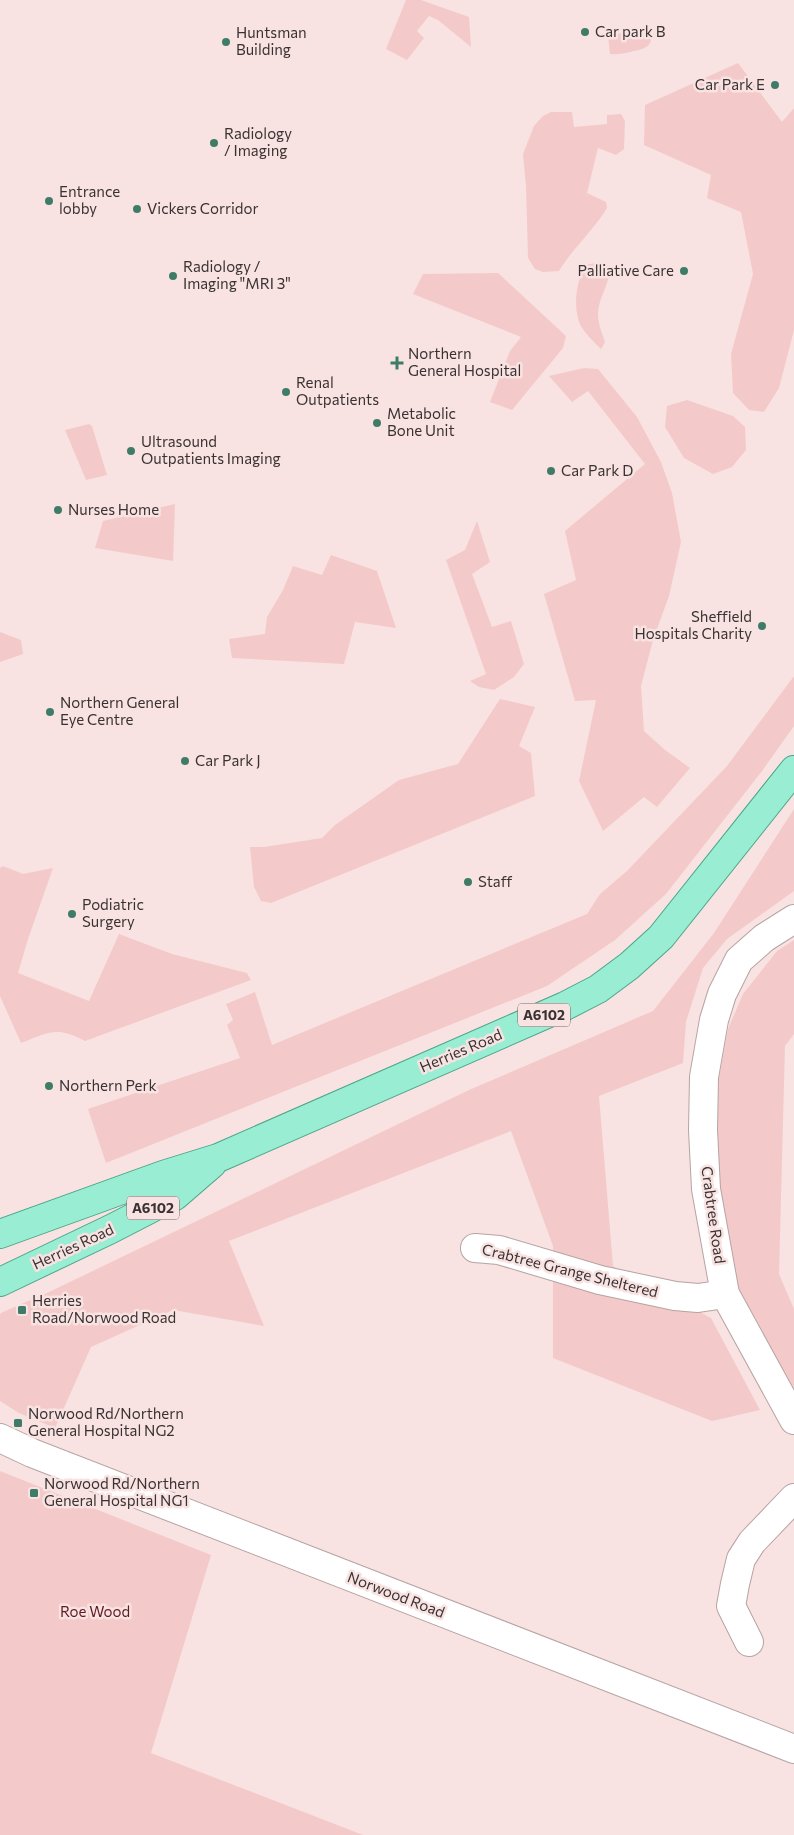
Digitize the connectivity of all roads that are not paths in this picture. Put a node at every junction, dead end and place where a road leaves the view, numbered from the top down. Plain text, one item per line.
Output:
1 (794, 770) edge
2 (794, 920) edge
3 (218, 1158) junction
4 (0, 1234) edge
5 (475, 1248) dead end
6 (0, 1282) edge
7 (725, 1294) junction
8 (794, 1420) edge
9 (0, 1438) edge
10 (794, 1498) edge
11 (748, 1642) dead end
12 (794, 1749) edge

1 - 3 main road, Herries Road / A6102
2 - 7 street, Crabtree Road
3 - 4 main road, Herries Road
3 - 6 main road, Herries Road / A6102
5 - 7 street, Crabtree Grange Sheltered
7 - 8 street, Crabtree Road
9 - 12 street, Norwood Road
10 - 11 street

